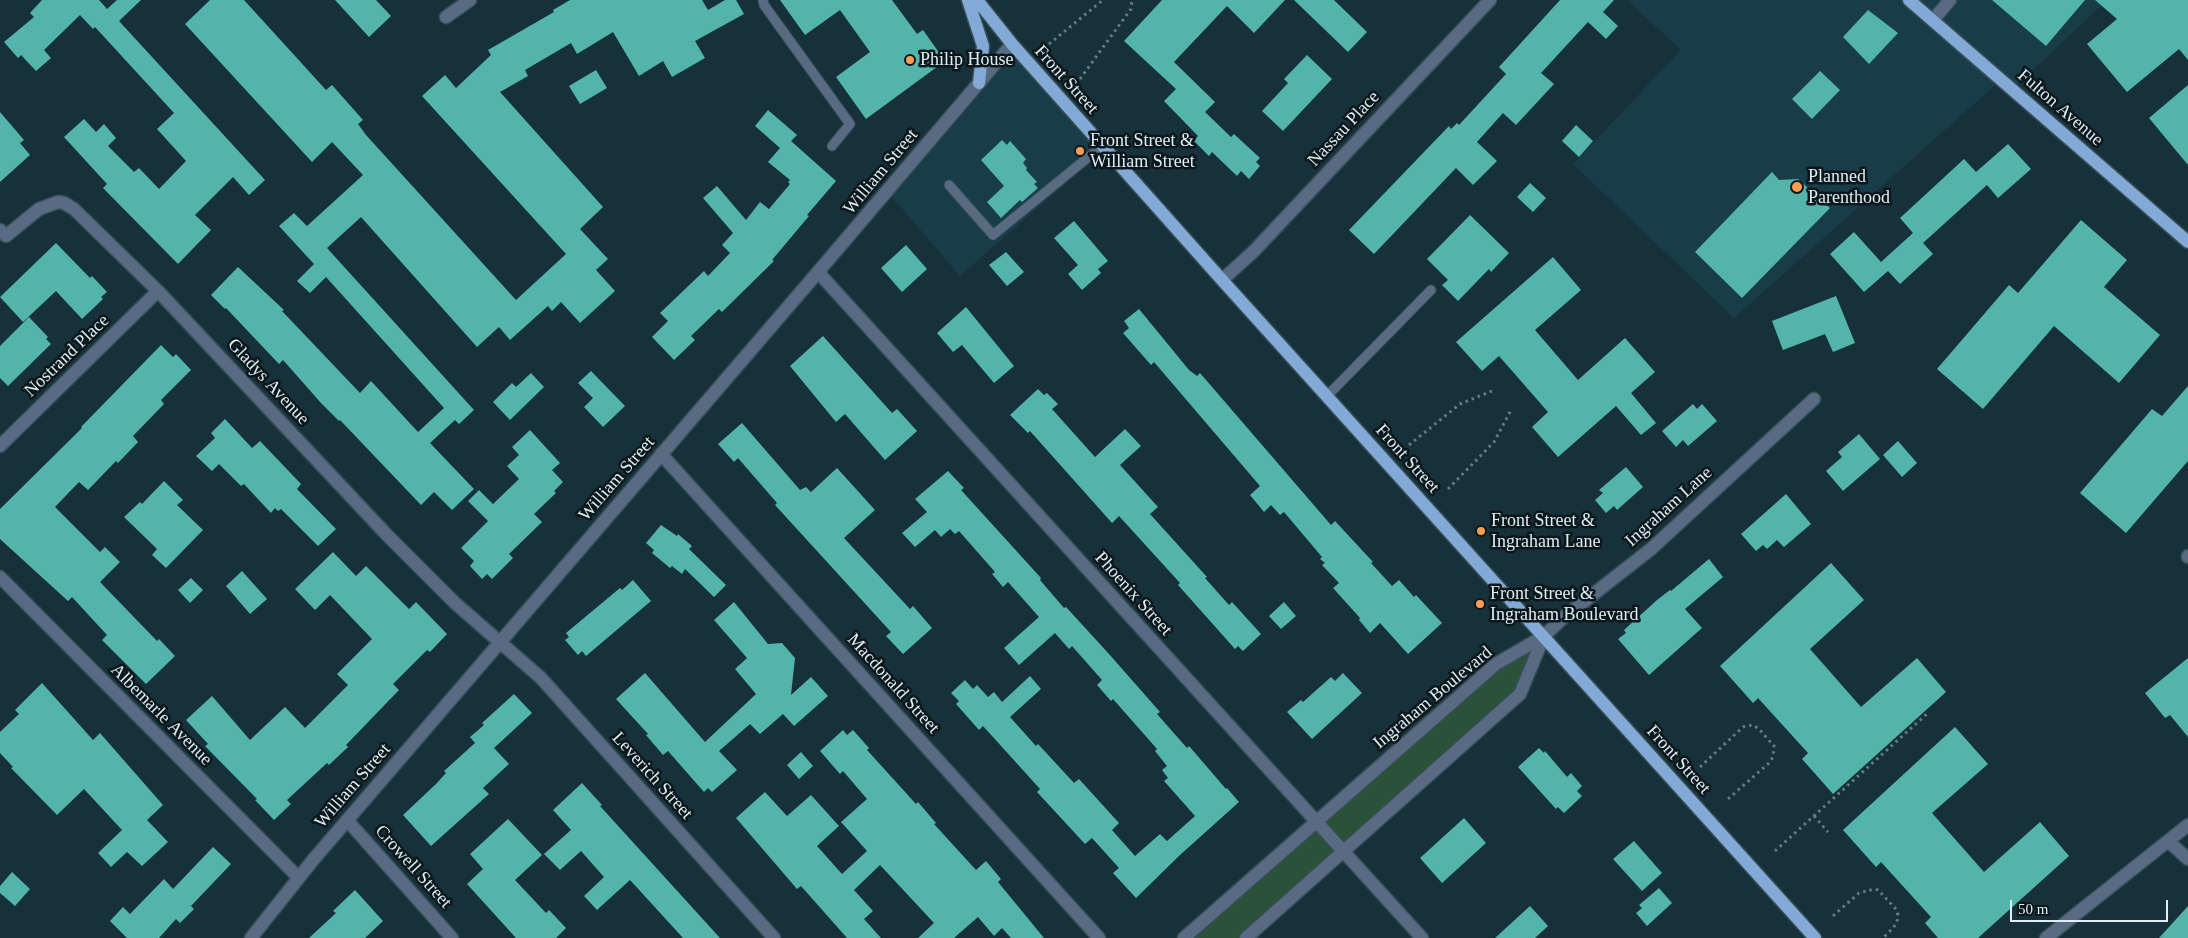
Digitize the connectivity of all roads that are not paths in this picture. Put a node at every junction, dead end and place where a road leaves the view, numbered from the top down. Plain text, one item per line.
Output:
1 (470, 0) edge
2 (763, 0) edge
3 (968, 0) edge
4 (977, 0) edge
5 (1490, 0) edge
6 (1909, 0) edge
7 (1950, 0) edge
8 (446, 17) dead end
9 (1934, 20) junction
10 (1012, 44) junction
11 (978, 84) junction
12 (832, 146) dead end
13 (1102, 146) junction
14 (949, 185) dead end
15 (0, 230) edge
16 (2188, 242) edge
17 (818, 272) junction
18 (1222, 280) junction
19 (1431, 290) dead end
20 (158, 291) junction
21 (1327, 396) junction
22 (1814, 399) dead end
23 (0, 446) edge
24 (661, 454) junction
25 (0, 578) edge
26 (1544, 636) junction
27 (499, 642) junction
28 (348, 820) junction
29 (1316, 822) junction
30 (2188, 825) edge
31 (2168, 841) junction
32 (1343, 850) junction
33 (2188, 859) edge
34 (298, 877) junction
35 (251, 938) edge
36 (452, 938) edge
37 (774, 938) edge
38 (1099, 938) edge
39 (1184, 938) edge
40 (1246, 938) edge
41 (1422, 938) edge
42 (1815, 938) edge
43 (2046, 938) edge

1 - 8 street
2 - 12 lane
3 - 11 main road
4 - 10 main road, Front Street
5 - 18 street, Nassau Place
6 - 9 main road, Fulton Avenue
7 - 9 street
9 - 16 main road, Fulton Avenue
10 - 11 street, William Street
10 - 13 main road, Front Street
11 - 17 street, William Street
13 - 14 lane
13 - 18 main road, Front Street
15 - 20 street, Gladys Avenue
17 - 24 street, William Street
17 - 29 street, Phoenix Street
18 - 21 main road, Front Street
19 - 21 lane
20 - 23 street, Nostrand Place
20 - 27 street, Gladys Avenue
21 - 26 main road, Front Street
22 - 26 street, Ingraham Lane
24 - 27 street, William Street
24 - 38 street, Macdonald Street
25 - 34 street, Albemarle Avenue
26 - 29 street, Ingraham Boulevard
26 - 32 street
26 - 42 main road, Front Street
27 - 28 street, William Street
27 - 37 street, Leverich Street
28 - 34 street, William Street
28 - 36 street, Crowell Street
29 - 32 street, Phoenix Street
29 - 39 street, Ingraham Boulevard
30 - 31 street
31 - 33 street
31 - 43 street
32 - 40 street
32 - 41 street, Phoenix Street
34 - 35 street, William Street

